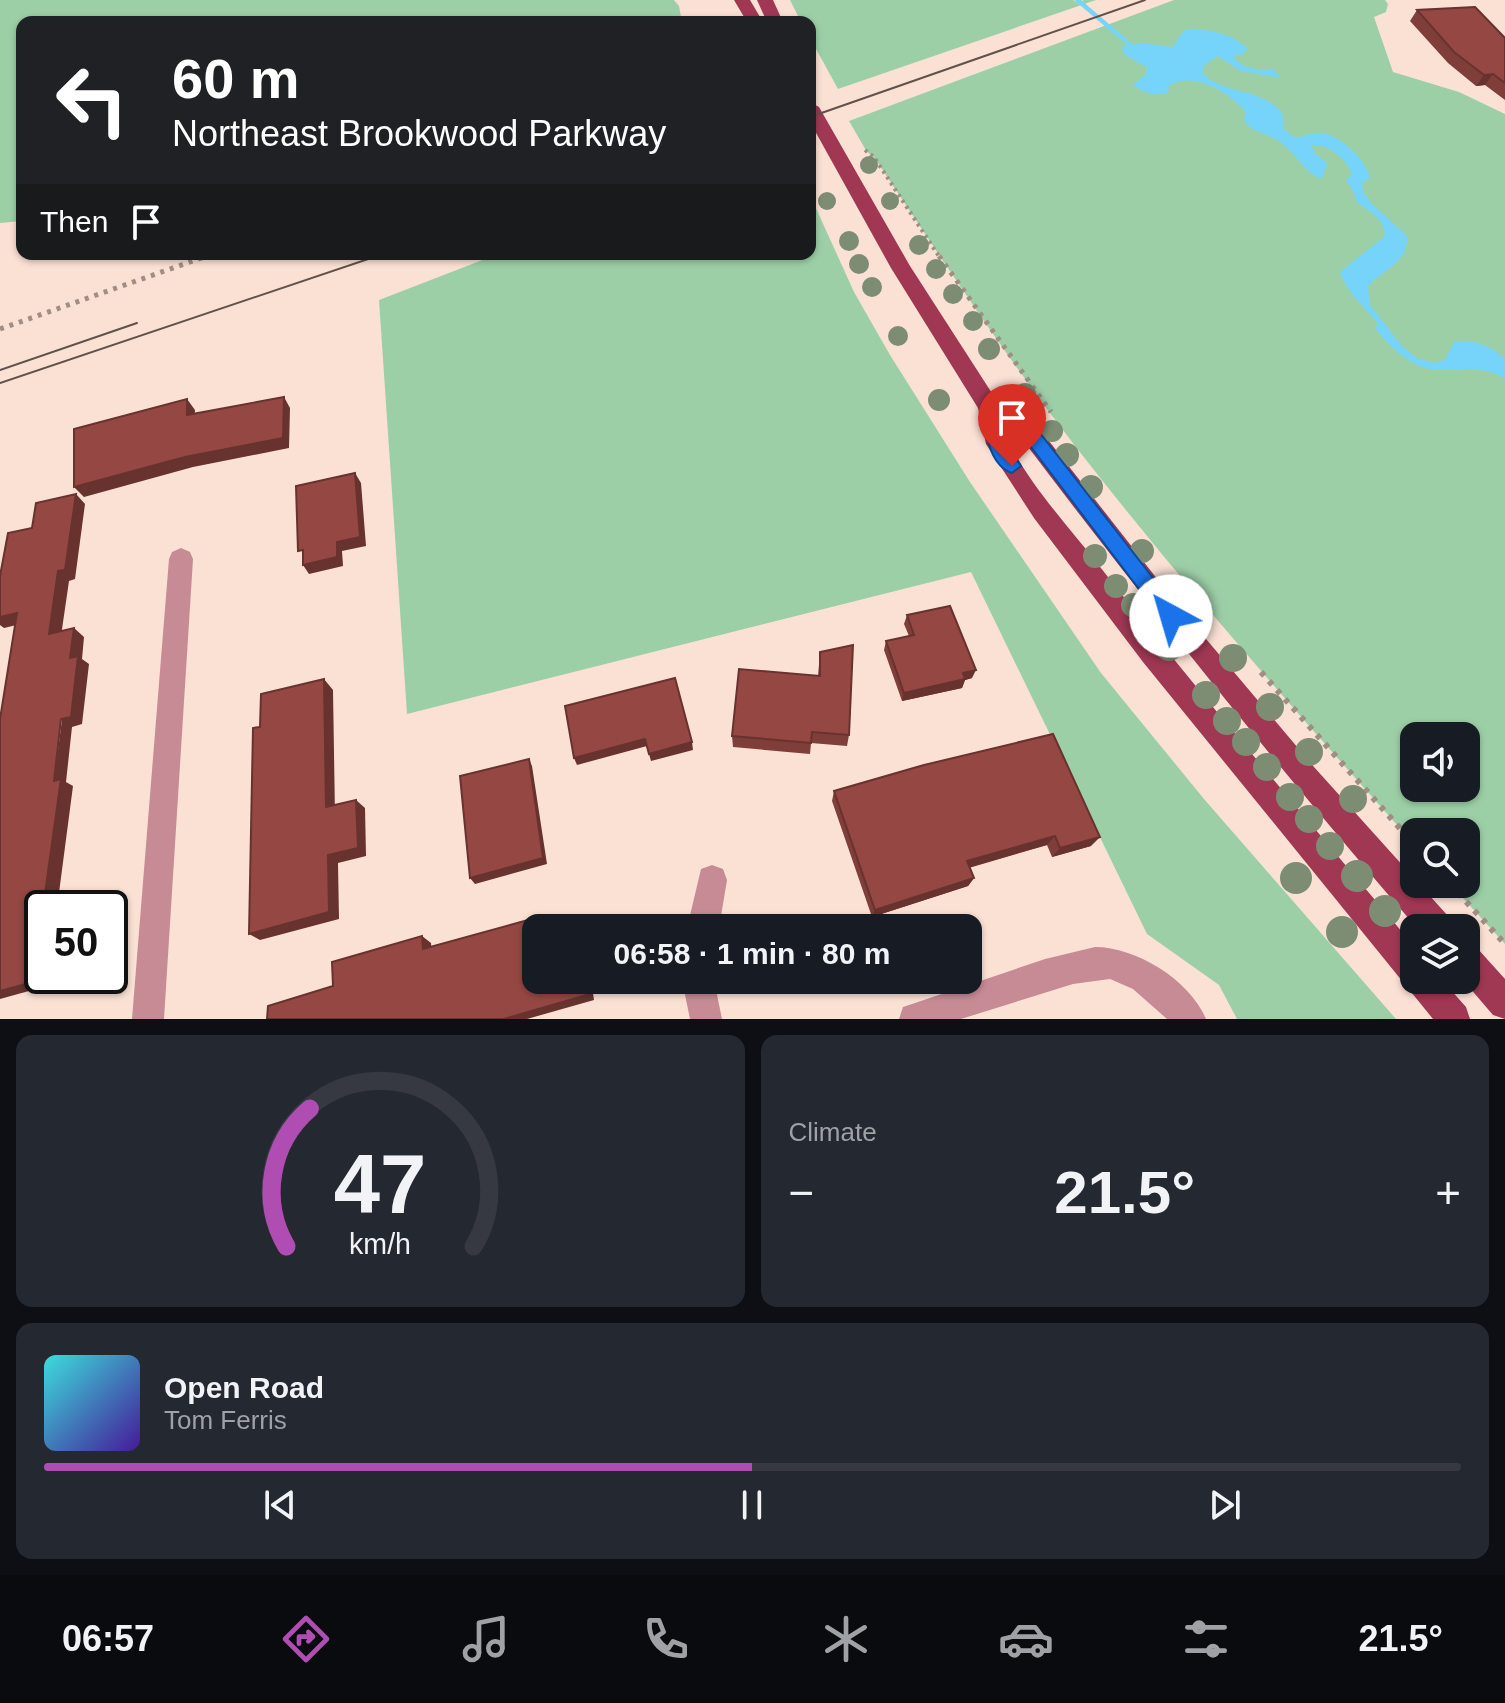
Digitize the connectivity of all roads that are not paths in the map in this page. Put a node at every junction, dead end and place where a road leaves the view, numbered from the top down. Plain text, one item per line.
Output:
1 (816, 119) edge
2 (989, 407) junction
3 (181, 559) dead end
4 (712, 880) dead end
5 (706, 914) edge
6 (1426, 914) edge
7 (1400, 954) edge
8 (1480, 975) edge
9 (701, 994) edge
10 (1433, 994) edge
11 (1505, 1003) edge
12 (148, 1019) edge
13 (706, 1019) edge
14 (915, 1019) edge
15 (1190, 1019) edge
16 (1454, 1019) edge

1 - 2 main road
2 - 6 main road
2 - 7 main road
3 - 12 street
4 - 5 street
8 - 11 main road
9 - 13 street
10 - 16 main road
14 - 15 street

